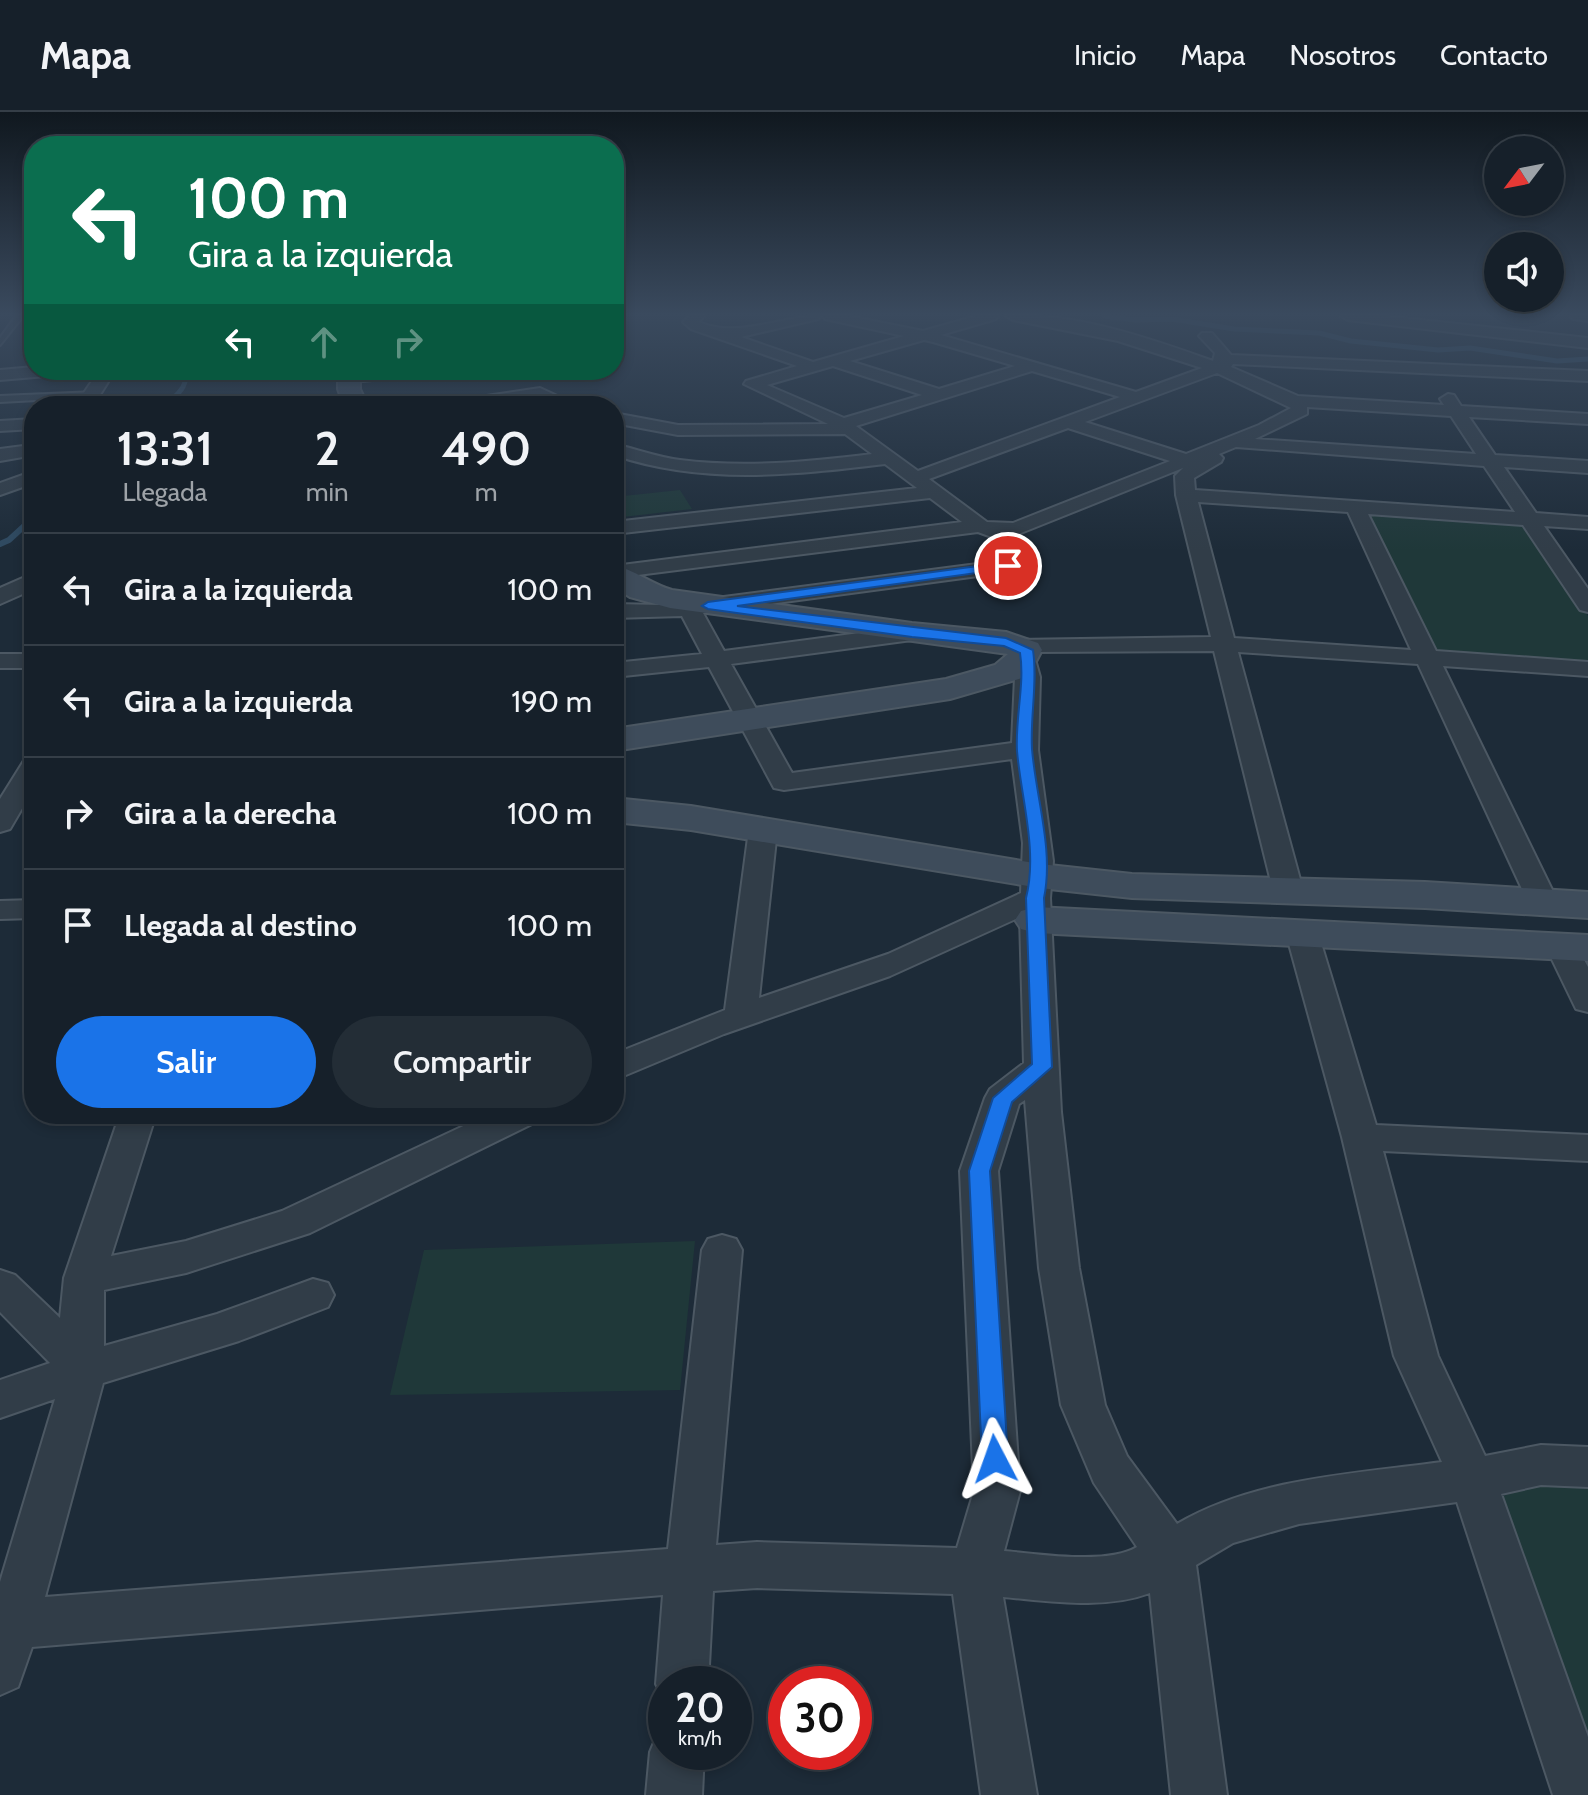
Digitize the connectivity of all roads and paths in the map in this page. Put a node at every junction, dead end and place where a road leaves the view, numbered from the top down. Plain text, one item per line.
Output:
1 (775, 395) edge
2 (940, 395) edge
3 (1129, 395) edge
4 (1143, 395) edge
5 (1283, 395) edge
6 (1445, 395) edge
7 (1137, 397) junction
8 (0, 399) edge
9 (24, 399) edge
10 (1295, 401) junction
11 (1455, 410) junction
12 (1588, 419) edge
13 (624, 420) edge
14 (1067, 422) junction
15 (24, 425) edge
16 (0, 426) edge
17 (846, 427) junction
18 (1265, 429) junction
19 (1243, 444) junction
20 (24, 451) edge
21 (624, 452) edge
22 (0, 455) edge
23 (888, 458) junction
24 (1183, 459) junction
25 (1490, 461) junction
26 (1588, 467) edge
27 (915, 478) junction
28 (24, 481) edge
29 (0, 489) edge
30 (934, 492) junction
31 (1186, 495) junction
32 (24, 499) edge
33 (1355, 507) junction
34 (0, 511) edge
35 (1531, 519) junction
36 (1588, 523) edge
37 (980, 526) junction
38 (624, 527) edge
39 (1008, 566) dead end
40 (624, 572) edge
41 (624, 581) edge
42 (24, 585) edge
43 (1584, 595) edge
44 (0, 597) edge
45 (699, 607) junction
46 (624, 611) edge
47 (912, 633) junction
48 (1226, 644) junction
49 (1022, 651) junction
50 (1429, 658) junction
51 (716, 659) junction
52 (0, 661) edge
53 (24, 661) edge
54 (624, 669) edge
55 (1588, 669) edge
56 (750, 719) junction
57 (624, 738) edge
58 (1025, 749) junction
59 (20, 773) edge
60 (624, 811) edge
61 (0, 823) edge
62 (763, 830) junction
63 (1037, 898) junction
64 (1543, 902) junction
65 (1588, 905) edge
66 (24, 909) edge
67 (0, 910) edge
68 (1295, 913) junction
69 (1575, 948) edge
70 (1588, 1001) edge
71 (741, 1014) junction
72 (624, 1063) edge
73 (1042, 1067) junction
74 (135, 1124) edge
75 (500, 1124) edge
76 (1361, 1137) junction
77 (1588, 1148) edge
78 (722, 1250) dead end
79 (84, 1278) junction
80 (0, 1286) edge
81 (313, 1295) dead end
82 (85, 1370) junction
83 (6, 1406) edge
84 (1588, 1467) edge
85 (1473, 1479) junction
86 (1170, 1554) junction
87 (690, 1568) junction
88 (974, 1572) junction
89 (14, 1624) junction
90 (683, 1666) edge
91 (0, 1669) edge
92 (676, 1770) edge
93 (674, 1795) edge
94 (1009, 1795) edge
95 (1199, 1795) edge
96 (1581, 1795) edge

1 - 17 street
2 - 17 street
3 - 7 street
4 - 7 street
5 - 10 street
6 - 11 street
7 - 14 street
8 - 9 lane
10 - 11 street
10 - 18 street
11 - 12 street
11 - 25 street
13 - 17 street
14 - 24 street
14 - 27 street
15 - 16 street
17 - 23 street
18 - 19 street
18 - 24 street
19 - 25 street
19 - 31 street
20 - 22 street
21 - 23 street
23 - 27 street
24 - 37 street
25 - 26 street
25 - 35 street
27 - 30 street
28 - 29 street
30 - 37 street
30 - 38 street
31 - 33 street
31 - 48 street
32 - 34 street
33 - 35 street
33 - 50 street
35 - 36 street
35 - 43 street
37 - 40 street
39 - 45 street
41 - 45 street
42 - 44 street
45 - 46 street
45 - 47 street
45 - 51 street
47 - 49 street
47 - 51 street
48 - 49 street
48 - 50 street
48 - 68 street
49 - 56 street
49 - 58 street
50 - 55 street
50 - 64 street
51 - 54 street
51 - 56 street
52 - 53 street
56 - 57 street
56 - 58 street
58 - 63 street
59 - 61 street
60 - 62 street
62 - 63 street
62 - 71 street
63 - 68 street
63 - 71 street
63 - 73 street
64 - 65 street
64 - 68 street
66 - 67 street
68 - 69 street
68 - 76 street
69 - 70 street
71 - 72 street
73 - 86 street
73 - 88 street
74 - 79 street
75 - 79 street
76 - 77 street
76 - 85 street
78 - 87 street
79 - 82 street
80 - 82 street
81 - 82 street
82 - 83 street
82 - 89 street
84 - 85 street
85 - 86 street
85 - 96 street
86 - 88 street
86 - 95 street
87 - 88 street
87 - 89 street
87 - 90 street
88 - 94 street
89 - 91 street
92 - 93 street

